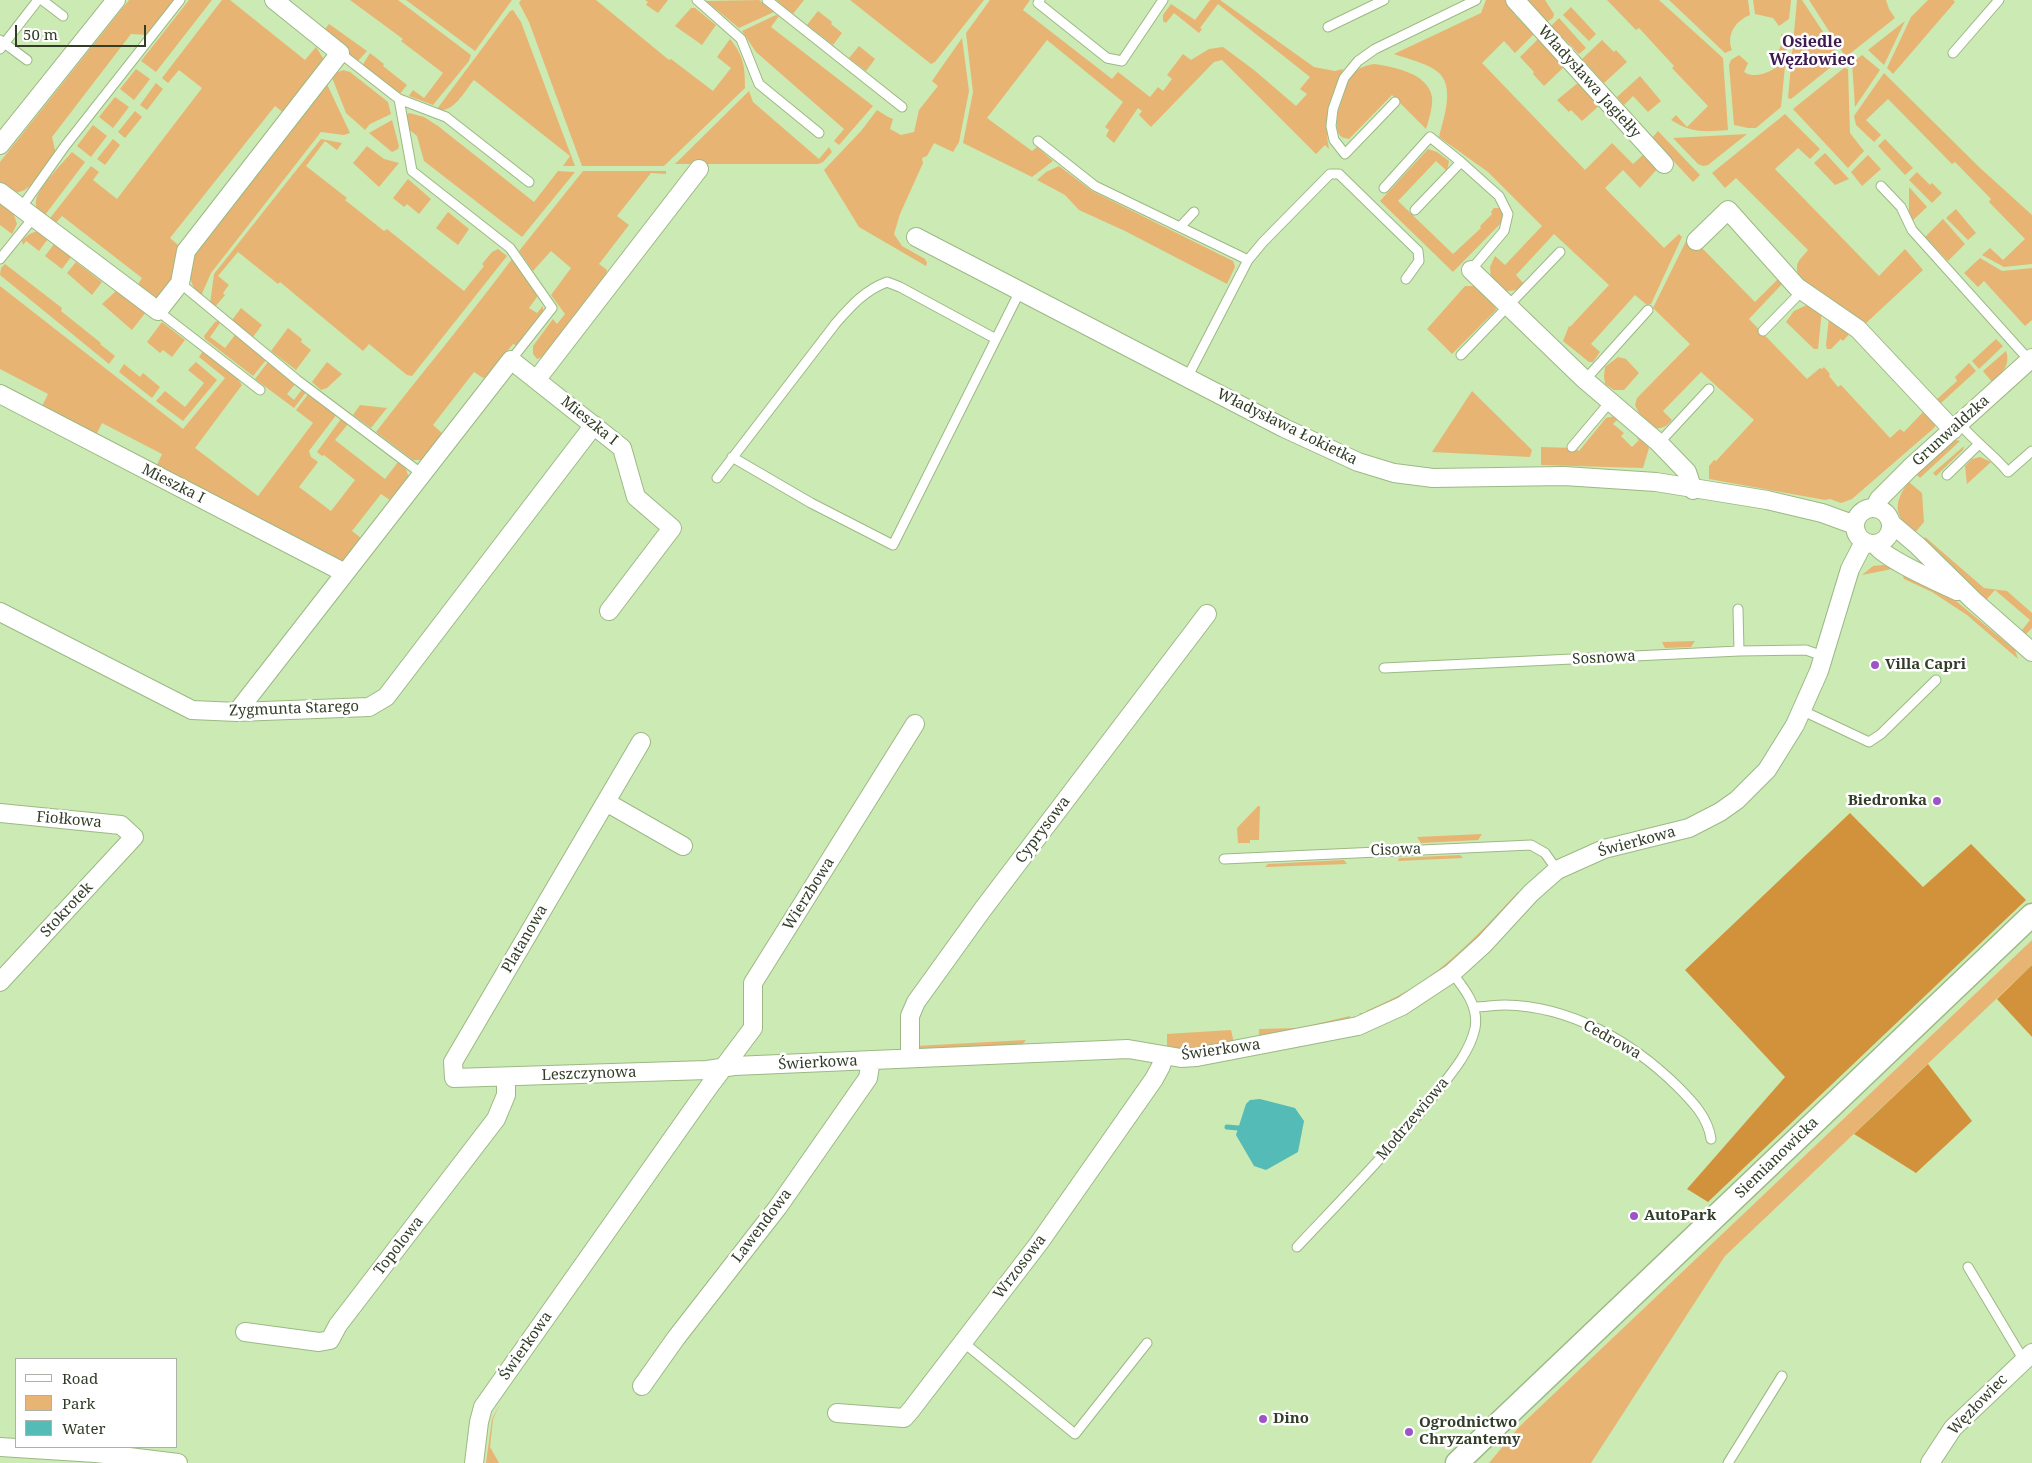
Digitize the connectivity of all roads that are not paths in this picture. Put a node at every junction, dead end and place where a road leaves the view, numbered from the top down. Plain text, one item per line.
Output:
1 (38, 0) edge
2 (42, 0) edge
3 (116, 0) edge
4 (180, 0) edge
5 (274, 0) edge
6 (696, 0) edge
7 (767, 0) edge
8 (1040, 0) edge
9 (1163, 0) edge
10 (1384, 0) edge
11 (1476, 0) edge
12 (1515, 0) edge
13 (1999, 0) edge
14 (62, 16) dead end
15 (1328, 27) dead end
16 (2, 44) edge
17 (340, 53) junction
18 (1953, 53) dead end
19 (27, 60) dead end
20 (399, 99) junction
21 (1395, 102) dead end
22 (902, 107) dead end
23 (819, 133) dead end
24 (1038, 141) dead end
25 (0, 145) edge
26 (1461, 162) junction
27 (1664, 164) dead end
28 (699, 170) dead end
29 (529, 182) dead end
30 (1881, 186) dead end
31 (1384, 188) dead end
32 (0, 192) edge
33 (1415, 210) dead end
34 (27, 212) junction
35 (1194, 212) dead end
36 (1180, 227) junction
37 (916, 238) dead end
38 (1696, 241) dead end
39 (1560, 252) dead end
40 (0, 259) edge
41 (1248, 260) junction
42 (1471, 270) joint
43 (1406, 279) dead end
44 (180, 283) junction
45 (1020, 290) junction
46 (1802, 291) junction
47 (1509, 305) junction
48 (1648, 310) dead end
49 (158, 311) junction
50 (1762, 331) dead end
51 (996, 338) junction
52 (1461, 355) dead end
53 (2030, 359) edge
54 (511, 360) junction
55 (1187, 378) junction
56 (537, 379) junction
57 (1585, 380) junction
58 (1709, 389) dead end
59 (260, 390) dead end
60 (0, 394) edge
61 (1610, 402) junction
62 (594, 425) junction
63 (1956, 427) junction
64 (1659, 443) junction
65 (1979, 444) junction
66 (1572, 447) dead end
67 (2032, 451) edge
68 (732, 457) junction
69 (422, 474) junction
70 (1947, 475) dead end
71 (717, 478) dead end
72 (1693, 490) junction
73 (1875, 507) junction
74 (1892, 523) junction
75 (1855, 525) junction
76 (1869, 543) junction
77 (346, 573) junction
78 (1973, 600) junction
79 (1738, 609) dead end
80 (609, 611) dead end
81 (0, 612) edge
82 (1207, 614) dead end
83 (1739, 652) junction
84 (2032, 652) edge
85 (1823, 656) junction
86 (1384, 668) dead end
87 (1936, 680) dead end
88 (1801, 710) junction
89 (237, 712) junction
90 (915, 724) dead end
91 (641, 742) dead end
92 (606, 802) junction
93 (0, 813) edge
94 (134, 837) joint
95 (683, 846) dead end
96 (1224, 859) dead end
97 (1557, 870) junction
98 (2032, 915) edge
99 (1452, 973) junction
100 (0, 982) edge
101 (1474, 1007) junction
102 (1164, 1056) junction
103 (910, 1058) junction
104 (871, 1060) junction
105 (723, 1068) junction
106 (454, 1078) joint
107 (506, 1078) junction
108 (1711, 1139) dead end
109 (1298, 1247) dead end
110 (1968, 1267) dead end
111 (245, 1332) dead end
112 (963, 1342) junction
113 (1147, 1343) dead end
114 (2028, 1356) edge
115 (1782, 1376) dead end
116 (642, 1386) dead end
117 (837, 1413) dead end
118 (0, 1447) edge
119 (15, 1448) edge
120 (16, 1448) edge
121 (178, 1463) edge
122 (474, 1463) edge
123 (1457, 1463) edge
124 (1728, 1463) edge
125 (1930, 1463) edge

1 - 16 lane
2 - 14 lane
3 - 25 street
4 - 34 lane
5 - 17 street
6 - 23 lane
7 - 22 lane
8 - 9 lane
10 - 15 lane
11 - 21 lane
12 - 27 street, Władysława Jagiełły
13 - 18 lane
16 - 19 lane
17 - 20 lane
17 - 44 street
20 - 29 lane
20 - 54 lane
24 - 36 lane
26 - 31 lane
26 - 33 lane
26 - 42 lane
28 - 56 street
30 - 53 lane
32 - 34 street
34 - 40 lane
34 - 49 street
35 - 36 lane
36 - 41 lane
37 - 45 street, Władysława Łokietka
38 - 46 street
39 - 47 lane
41 - 43 lane
41 - 55 lane
42 - 47 street
44 - 49 street
44 - 69 lane
45 - 51 lane
45 - 55 street, Władysława Łokietka
46 - 50 lane
46 - 63 street
47 - 52 lane
47 - 57 street
48 - 57 lane
49 - 59 lane
51 - 68 lane
51 - 68 lane
53 - 63 street, Grunwaldzka
54 - 56 street, Mieszka I
54 - 69 street
55 - 72 street, Władysława Łokietka
56 - 62 street, Mieszka I
57 - 61 street
58 - 64 lane
60 - 77 street, Mieszka I
61 - 64 street
61 - 66 lane
62 - 80 street, Mieszka I
62 - 89 street, Zygmunta Starego
63 - 65 lane
63 - 73 street, Grunwaldzka
64 - 72 street
65 - 67 lane
65 - 70 lane
68 - 71 lane
69 - 77 street
72 - 75 street, Władysława Łokietka
73 - 74 street
73 - 75 street
74 - 76 street
74 - 78 street
75 - 76 street
76 - 78 street
76 - 85 street, Świerkowa
77 - 89 street
78 - 84 street
79 - 83 lane
81 - 89 street, Zygmunta Starego
82 - 103 street, Cyprysowa
83 - 85 lane, Sosnowa
83 - 86 lane, Sosnowa
85 - 88 street, Świerkowa
87 - 88 lane
88 - 97 street, Świerkowa
90 - 105 street, Wierzbowa
91 - 92 street, Platanowa
92 - 95 street
92 - 106 street, Platanowa
93 - 94 street, Fiołkowa
94 - 100 street, Stokrotek
96 - 97 lane, Cisowa
97 - 99 street, Świerkowa
98 - 123 street, Siemianowicka
99 - 101 lane
99 - 102 street, Świerkowa
101 - 108 lane, Cedrowa
101 - 109 lane, Modrzewiowa
102 - 103 street, Świerkowa
102 - 112 street, Wrzosowa
103 - 104 street, Świerkowa
104 - 105 street, Świerkowa
104 - 116 street, Lawendowa
105 - 107 street, Leszczynowa
105 - 122 street, Świerkowa
106 - 107 street, Leszczynowa
107 - 111 street, Topolowa
110 - 114 lane
112 - 113 lane
112 - 117 street, Wrzosowa
114 - 125 street, Węzłowiec
115 - 124 lane
118 - 119 street
120 - 121 street

